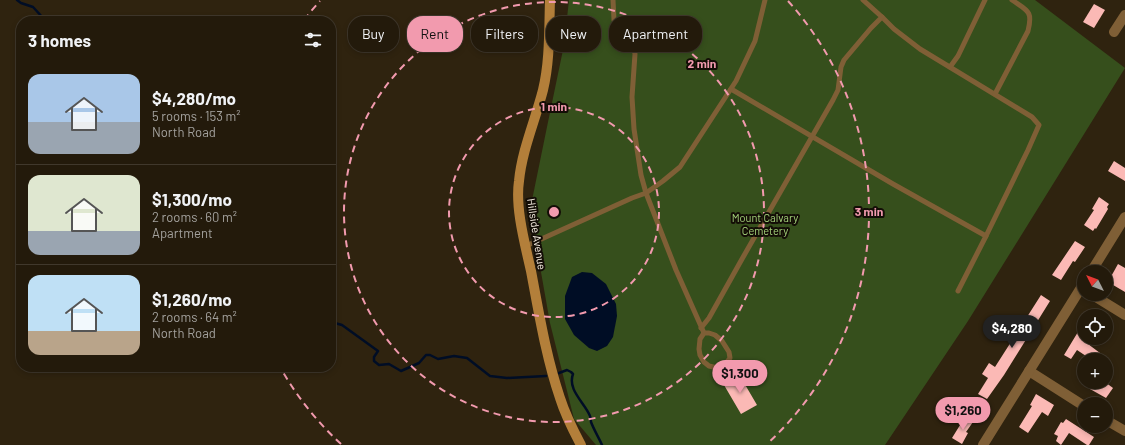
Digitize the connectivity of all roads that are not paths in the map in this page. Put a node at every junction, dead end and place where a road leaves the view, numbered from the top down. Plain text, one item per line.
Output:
1 (550, 0) edge
2 (613, 0) edge
3 (765, 0) edge
4 (864, 0) edge
5 (985, 0) edge
6 (1012, 0) edge
7 (1125, 15) edge
8 (882, 17) junction
9 (1114, 32) dead end
10 (950, 67) junction
11 (731, 89) junction
12 (995, 94) junction
13 (812, 136) junction
14 (646, 193) junction
15 (1125, 217) edge
16 (986, 236) junction
17 (526, 246) junction
18 (1095, 265) edge
19 (958, 291) dead end
20 (1077, 296) edge
21 (1102, 301) edge
22 (1125, 315) edge
23 (701, 328) junction
24 (704, 333) junction
25 (1029, 371) junction
26 (1077, 402) edge
27 (1113, 424) edge
28 (1125, 431) edge
29 (581, 445) edge
30 (983, 445) edge

1 - 17 main road, Hillside Avenue
2 - 14 lane
3 - 11 lane
4 - 8 lane
5 - 10 lane
6 - 12 lane
7 - 9 street
8 - 10 lane
8 - 13 lane
10 - 12 lane
11 - 13 lane
11 - 14 lane
12 - 16 lane
13 - 16 lane
13 - 23 lane
14 - 17 lane
14 - 23 lane
15 - 18 street
16 - 19 lane
17 - 29 main road, Hillside Avenue
20 - 25 street
21 - 22 street
23 - 24 lane
24 - 24 lane
25 - 26 street
25 - 30 street
27 - 28 street

